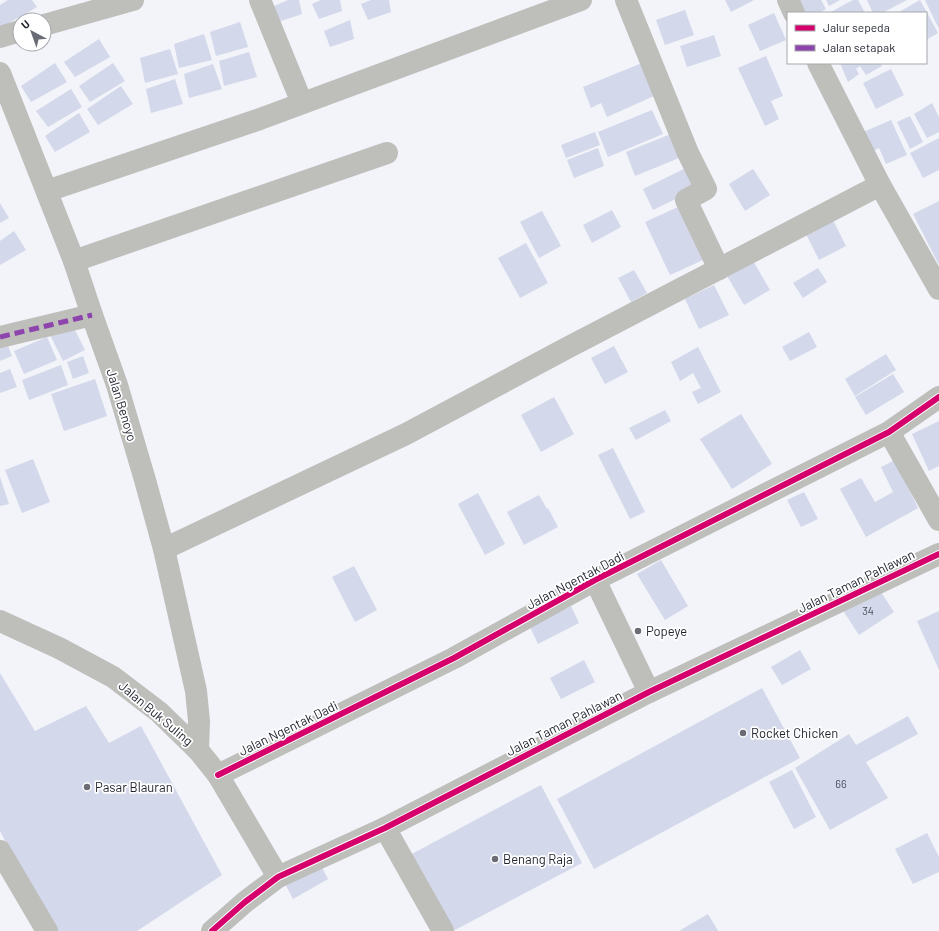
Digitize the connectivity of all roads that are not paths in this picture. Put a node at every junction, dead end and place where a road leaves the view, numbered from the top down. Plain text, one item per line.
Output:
1 (133, 0) edge
2 (260, 0) edge
3 (581, 0) edge
4 (626, 0) edge
5 (788, 0) edge
6 (794, 12) edge
7 (52, 23) edge
8 (12, 33) edge
9 (0, 37) edge
10 (819, 64) edge
11 (0, 73) edge
12 (302, 103) junction
13 (387, 153) dead end
14 (880, 185) junction
15 (47, 191) junction
16 (74, 261) junction
17 (719, 269) junction
18 (939, 289) edge
19 (92, 315) junction
20 (0, 337) edge
21 (939, 397) edge
22 (889, 432) junction
23 (939, 520) edge
24 (164, 550) junction
25 (939, 554) edge
26 (595, 580) junction
27 (0, 622) edge
28 (649, 692) junction
29 (198, 750) junction
30 (218, 775) junction
31 (385, 828) junction
32 (0, 851) edge
33 (278, 877) junction
34 (47, 931) edge
35 (212, 931) edge
36 (444, 931) edge

1 - 7 street
2 - 12 street
3 - 12 street
4 - 17 street
5 - 6 street
8 - 9 street
10 - 14 street
11 - 15 street, Jalan Benoyo
12 - 15 street
13 - 16 street
14 - 17 street
14 - 18 street
15 - 16 street, Jalan Benoyo
16 - 19 street, Jalan Benoyo
17 - 24 street
19 - 20 street
19 - 24 street, Jalan Benoyo
21 - 22 street, Jalan Ngentak Dadi
22 - 23 street
22 - 26 street, Jalan Ngentak Dadi
24 - 29 street, Jalan Benoyo
25 - 28 street, Jalan Taman Pahlawan
26 - 28 street
26 - 30 street, Jalan Ngentak Dadi
27 - 29 street, Jalan Buk Suling
28 - 31 street, Jalan Taman Pahlawan
29 - 30 street, Jalan Buk Suling
30 - 33 street, Jalan Buk Suling
31 - 33 street, Jalan Taman Pahlawan
31 - 36 street
32 - 34 street
33 - 35 street, Jalan Taman Pahlawan

